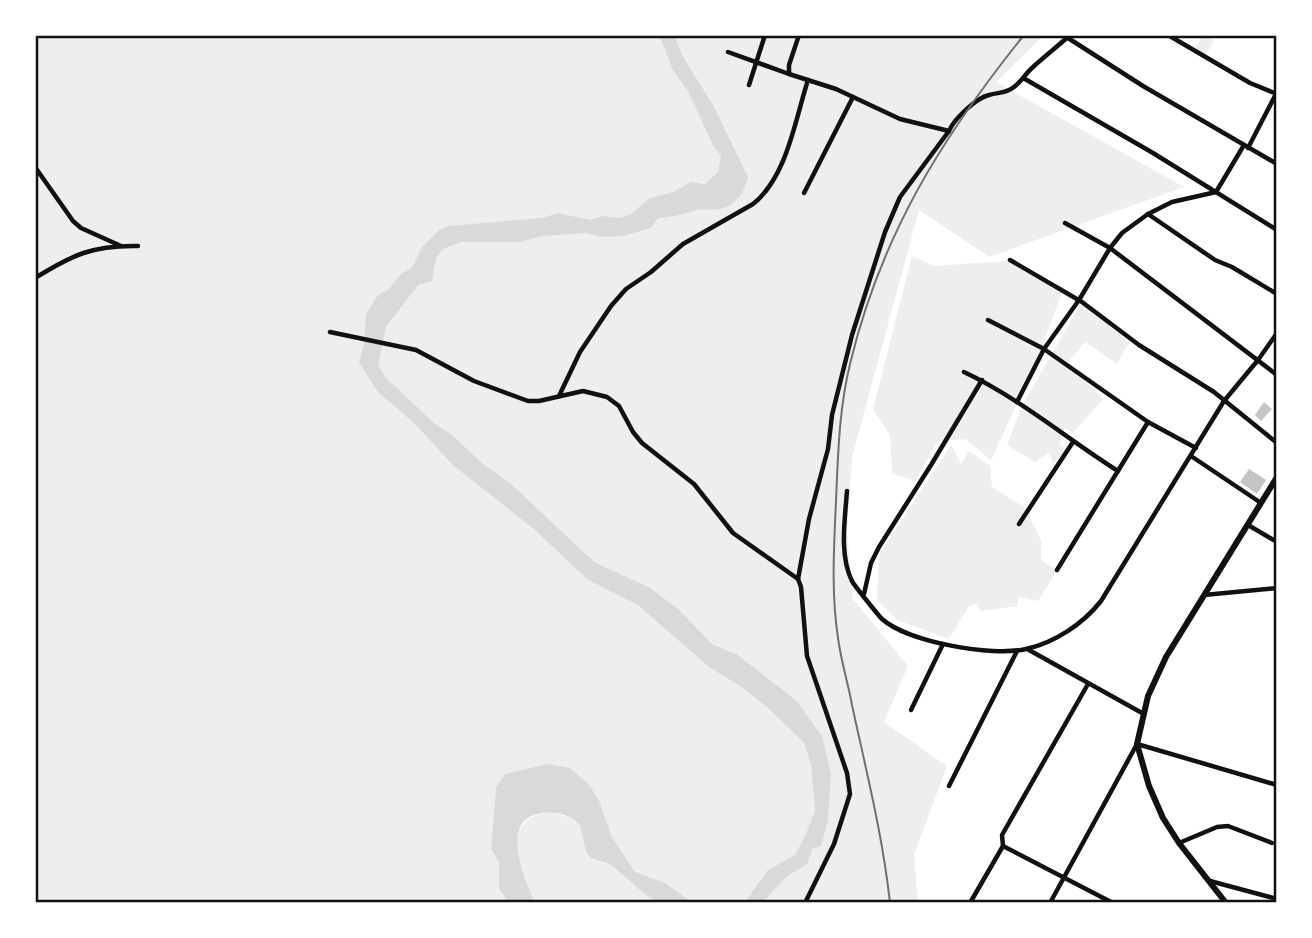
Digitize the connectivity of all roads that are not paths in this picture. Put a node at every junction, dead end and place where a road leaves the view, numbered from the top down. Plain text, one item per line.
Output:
1 (765, 35) edge
2 (799, 35) edge
3 (1168, 35) edge
4 (1069, 36) edge
5 (728, 52) dead end
6 (758, 62) junction
7 (789, 74) junction
8 (1025, 79) junction
9 (808, 80) junction
10 (750, 85) dead end
11 (1277, 93) edge
12 (853, 97) junction
13 (949, 131) junction
14 (1246, 146) junction
15 (1277, 164) edge
16 (35, 167) edge
17 (1216, 192) junction
18 (804, 193) dead end
19 (1148, 214) junction
20 (1065, 223) dead end
21 (1277, 230) edge
22 (121, 246) junction
23 (138, 246) dead end
24 (1110, 248) junction
25 (1010, 260) dead end
26 (35, 278) edge
27 (1277, 294) edge
28 (1079, 300) junction
29 (988, 320) dead end
30 (330, 332) dead end
31 (1276, 336) edge
32 (1044, 349) junction
33 (1258, 360) junction
34 (964, 372) dead end
35 (1277, 375) edge
36 (982, 380) junction
37 (559, 396) junction
38 (1224, 401) junction
39 (1017, 402) junction
40 (1148, 422) junction
41 (1073, 442) junction
42 (1277, 443) edge
43 (1196, 448) junction
44 (1191, 456) junction
45 (1118, 471) junction
46 (1277, 477) edge
47 (847, 491) dead end
48 (1261, 503) junction
49 (1020, 524) dead end
50 (1248, 525) junction
51 (1277, 542) edge
52 (1057, 570) dead end
53 (798, 579) junction
54 (1277, 588) edge
55 (864, 595) junction
56 (1204, 595) junction
57 (943, 644) junction
58 (1028, 649) junction
59 (1017, 651) junction
60 (1088, 684) junction
61 (911, 710) dead end
62 (1142, 713) junction
63 (1137, 744) junction
64 (1277, 785) edge
65 (949, 786) dead end
66 (1272, 843) dead end
67 (1179, 844) junction
68 (1003, 846) junction
69 (1063, 877) junction
70 (1210, 881) junction
71 (1277, 899) edge
72 (805, 903) edge
73 (970, 903) edge
74 (1050, 903) edge
75 (1113, 903) edge
76 (1226, 903) edge

1 - 6 street
2 - 7 street
3 - 11 street
4 - 8 street
4 - 14 street
5 - 6 street
6 - 7 street
6 - 10 street
7 - 9 street
8 - 13 street
8 - 17 street
9 - 12 street
9 - 37 street
11 - 14 street
12 - 13 street
12 - 18 street
13 - 53 street
14 - 15 street
14 - 17 street
16 - 22 street
17 - 19 street
17 - 21 street
19 - 24 street
19 - 27 street
20 - 24 street
22 - 23 street
22 - 26 street
24 - 28 street
24 - 33 street
25 - 28 street
28 - 32 street
28 - 38 street
29 - 32 street
30 - 37 street
31 - 33 street
32 - 39 street
32 - 40 street
33 - 35 street
33 - 38 street
34 - 36 street
36 - 39 street
36 - 55 street
37 - 53 street
38 - 42 street
38 - 43 street
39 - 41 street
40 - 43 street
40 - 45 street
41 - 45 street
41 - 49 street
43 - 44 street
44 - 48 street
44 - 58 street
45 - 52 street
46 - 48 main road
47 - 55 street
48 - 50 main road
50 - 51 street
50 - 56 main road
53 - 72 street
54 - 56 street
55 - 57 street
56 - 62 main road
57 - 59 street
57 - 61 street
58 - 59 street
58 - 60 street
59 - 65 street
60 - 62 street
60 - 68 street
62 - 63 main road
63 - 64 street
63 - 67 main road
63 - 69 street
66 - 67 street
67 - 70 main road
68 - 69 street
68 - 73 street
69 - 74 street
69 - 75 street
70 - 71 street
70 - 76 main road

